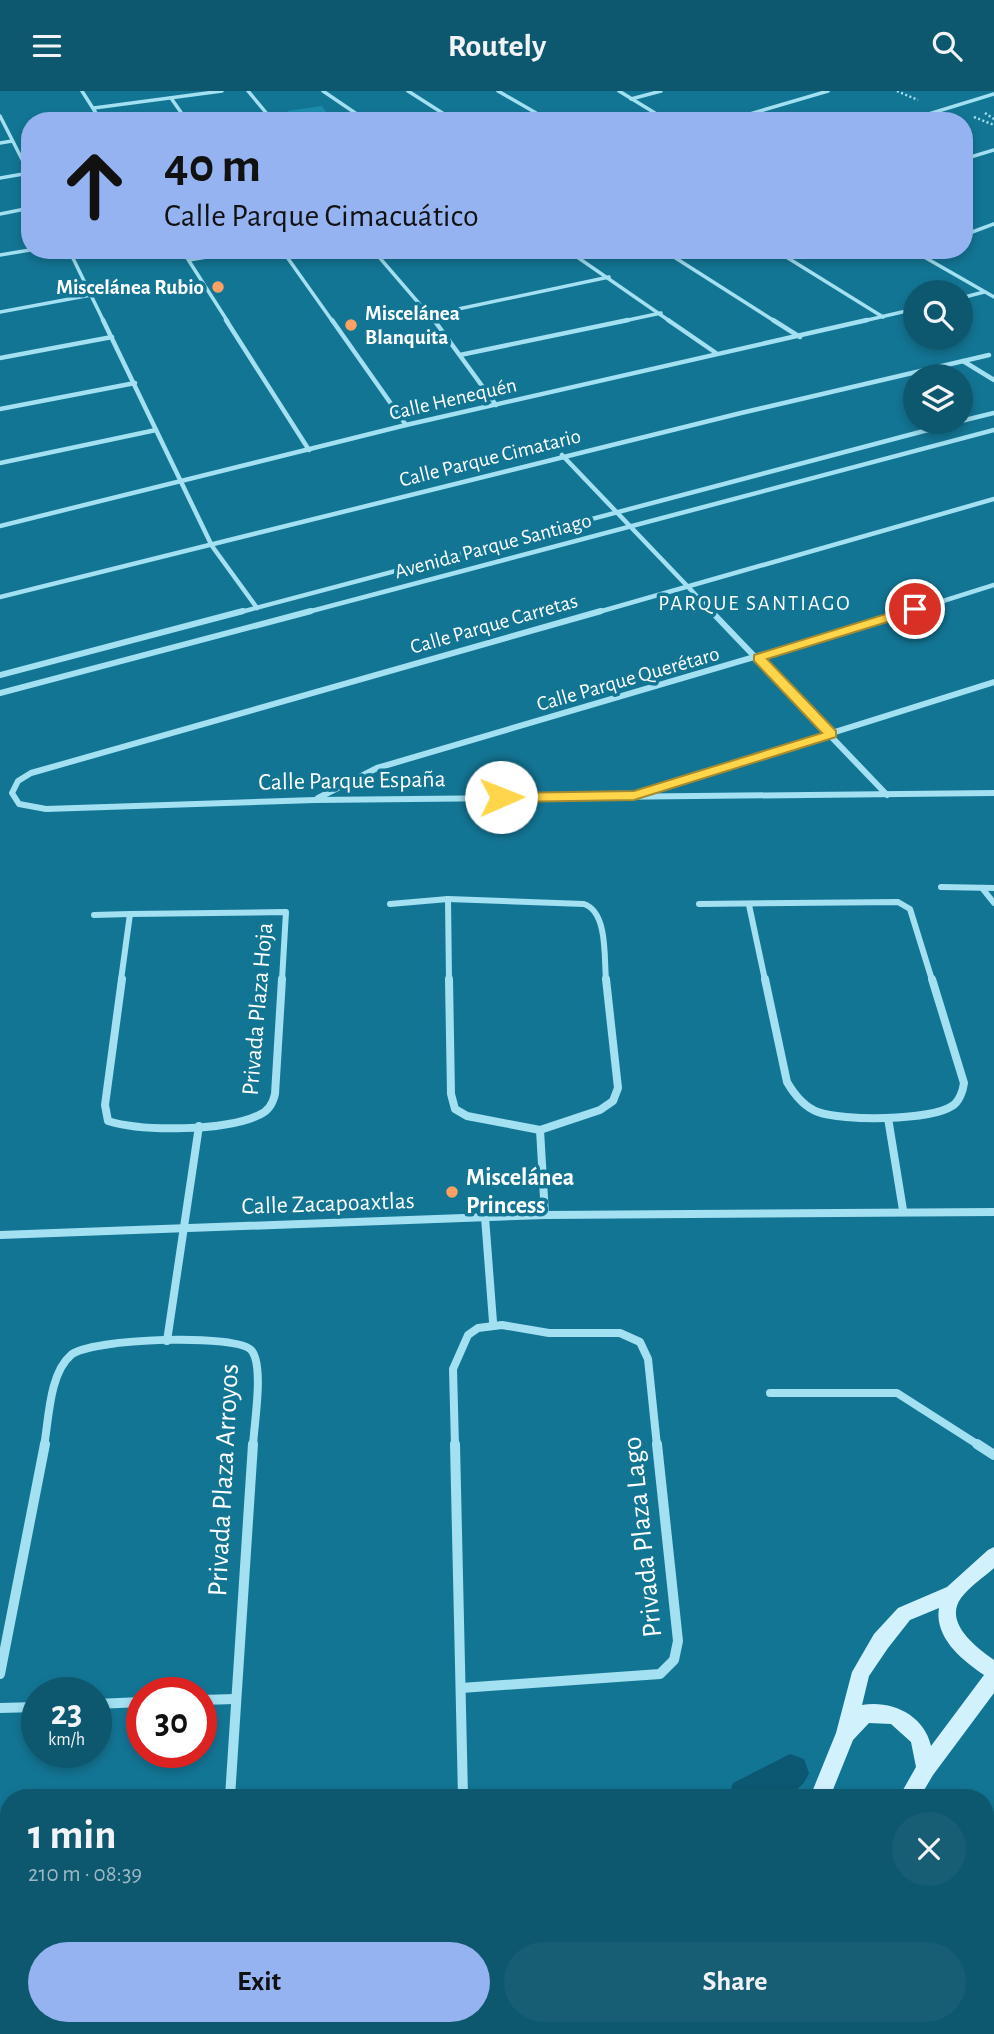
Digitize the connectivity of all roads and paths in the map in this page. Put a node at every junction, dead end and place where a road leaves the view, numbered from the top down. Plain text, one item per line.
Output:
1 (82, 91) edge
2 (222, 91) edge
3 (248, 91) edge
4 (323, 91) edge
5 (408, 91) edge
6 (498, 91) edge
7 (622, 91) edge
8 (661, 91) edge
9 (828, 91) edge
10 (994, 94) edge
11 (171, 98) junction
12 (631, 99) junction
13 (94, 108) junction
14 (96, 112) edge
15 (181, 112) edge
16 (266, 112) edge
17 (354, 112) edge
18 (441, 112) edge
19 (534, 112) edge
20 (653, 112) edge
21 (757, 112) edge
22 (935, 112) edge
23 (0, 116) edge
24 (12, 141) junction
25 (0, 143) edge
26 (994, 150) edge
27 (973, 156) edge
28 (21, 158) edge
29 (21, 175) edge
30 (0, 178) edge
31 (21, 210) edge
32 (0, 213) edge
33 (994, 224) edge
34 (987, 227) junction
35 (994, 230) edge
36 (973, 232) edge
37 (21, 252) edge
38 (0, 255) edge
39 (73, 259) edge
40 (195, 259) edge
41 (288, 259) edge
42 (381, 259) edge
43 (581, 259) edge
44 (677, 259) edge
45 (790, 259) edge
46 (928, 259) edge
47 (189, 260) joint
48 (608, 277) junction
49 (985, 292) junction
50 (91, 295) junction
51 (973, 295) edge
52 (994, 297) edge
53 (0, 312) edge
54 (903, 312) edge
55 (661, 313) junction
56 (430, 314) junction
57 (883, 317) junction
58 (112, 337) junction
59 (800, 337) junction
60 (716, 353) junction
61 (460, 355) junction
62 (989, 355) dead end
63 (0, 359) edge
64 (963, 361) junction
65 (994, 380) edge
66 (135, 383) junction
67 (496, 405) junction
68 (0, 409) edge
69 (994, 414) edge
70 (973, 418) edge
71 (406, 425) junction
72 (156, 430) junction
73 (994, 430) edge
74 (911, 434) edge
75 (309, 450) junction
76 (562, 455) junction
77 (0, 463) edge
78 (183, 483) junction
79 (994, 499) edge
80 (618, 512) junction
81 (631, 525) junction
82 (0, 526) edge
83 (212, 546) junction
84 (689, 585) junction
85 (994, 585) edge
86 (0, 597) edge
87 (257, 608) junction
88 (758, 658) junction
89 (0, 675) edge
90 (994, 682) edge
91 (0, 693) edge
92 (831, 734) junction
93 (12, 793) joint
94 (994, 793) edge
95 (887, 795) junction
96 (634, 796) junction
97 (315, 800) junction
98 (940, 887) dead end
99 (982, 888) junction
100 (994, 888) edge
101 (448, 899) junction
102 (994, 903) edge
103 (390, 904) dead end
104 (699, 904) dead end
105 (749, 905) junction
106 (130, 914) junction
107 (94, 915) dead end
108 (888, 1118) junction
109 (199, 1126) junction
110 (540, 1130) junction
111 (903, 1210) junction
112 (994, 1212) edge
113 (545, 1215) junction
114 (485, 1217) junction
115 (183, 1230) junction
116 (0, 1235) edge
117 (493, 1322) junction
118 (167, 1341) junction
119 (770, 1393) dead end
120 (994, 1455) edge
121 (994, 1556) edge
122 (953, 1593) junction
123 (994, 1671) edge
124 (0, 1674) edge
125 (994, 1678) edge
126 (461, 1688) junction
127 (235, 1699) junction
128 (217, 1700) edge
129 (21, 1708) edge
130 (0, 1709) edge
131 (846, 1733) junction
132 (926, 1768) junction
133 (230, 1789) edge
134 (463, 1789) edge
135 (823, 1789) edge
136 (914, 1789) edge

1 - 13 street
2 - 11 street
3 - 16 street
4 - 17 street
5 - 18 street
6 - 19 street
7 - 12 street
8 - 12 street
9 - 21 street
10 - 22 street
11 - 13 street
11 - 15 street
12 - 20 street
13 - 14 street
23 - 24 street
24 - 25 street
24 - 28 street
26 - 27 street
29 - 30 street
31 - 32 street
33 - 34 street
34 - 35 street
34 - 36 street
37 - 38 street
39 - 50 street
40 - 47 street
41 - 71 street
42 - 56 street
43 - 48 street
44 - 59 street
45 - 57 street
46 - 49 street
47 - 75 street
48 - 55 street
48 - 56 street
49 - 51 street
49 - 52 street
50 - 53 street
50 - 58 street
54 - 57 street, Calle Henequén
55 - 60 street
55 - 61 street
56 - 61 street
57 - 59 street, Calle Henequén
58 - 63 street
58 - 66 street
59 - 60 street, Calle Henequén
60 - 67 street, Calle Henequén
61 - 67 street
62 - 64 street, Calle Parque Cimatario
64 - 65 street
64 - 76 street, Calle Parque Cimatario
66 - 68 street
66 - 72 street
67 - 71 street, Calle Henequén
69 - 70 street, Avenida Parque Santiago
71 - 75 street, Calle Henequén
72 - 77 street
72 - 78 street
73 - 81 street, Avenida Parque Santiago
74 - 80 street, Avenida Parque Santiago
75 - 78 street, Calle Henequén
76 - 80 street
76 - 83 street, Calle Parque Cimatario
78 - 82 street, Calle Henequén
78 - 83 street
79 - 84 street, Calle Parque Carretas
80 - 81 street
80 - 87 street, Avenida Parque Santiago
81 - 84 street
81 - 91 street, Avenida Parque Santiago
83 - 86 street, Calle Parque Cimatario
83 - 87 street
84 - 88 street
84 - 93 street, Calle Parque Carretas
85 - 88 street, Calle Parque Querétaro
87 - 89 street, Avenida Parque Santiago
88 - 92 street
88 - 97 street, Calle Parque Querétaro
90 - 92 street
92 - 95 street
92 - 96 street
93 - 97 street, Calle Parque España
94 - 95 street, Calle Parque España
95 - 96 street, Calle Parque España
96 - 97 street, Calle Parque España
98 - 99 street
99 - 100 street
99 - 102 street
101 - 103 street
101 - 110 street
101 - 110 street
104 - 105 street
105 - 108 street
105 - 108 street
106 - 107 street, Privada Plaza Hoja
106 - 109 street, Privada Plaza Hoja
106 - 109 street, Privada Plaza Hoja
108 - 111 street
109 - 115 street
110 - 113 street
111 - 112 street, Calle Zacapoaxtlas
111 - 113 street, Calle Zacapoaxtlas
113 - 114 street, Calle Zacapoaxtlas
114 - 115 street, Calle Zacapoaxtlas
114 - 117 street
115 - 116 street, Calle Zacapoaxtlas
115 - 118 street
117 - 126 street
117 - 126 street, Privada Plaza Lago
118 - 124 street, Privada Plaza Arroyos
118 - 127 street, Privada Plaza Arroyos
119 - 120 street
121 - 122 street
122 - 123 street
122 - 131 street
125 - 132 street
126 - 134 street
127 - 128 street
127 - 133 street, Privada Plaza Arroyos
129 - 130 street
131 - 132 street
131 - 135 street
132 - 136 street

